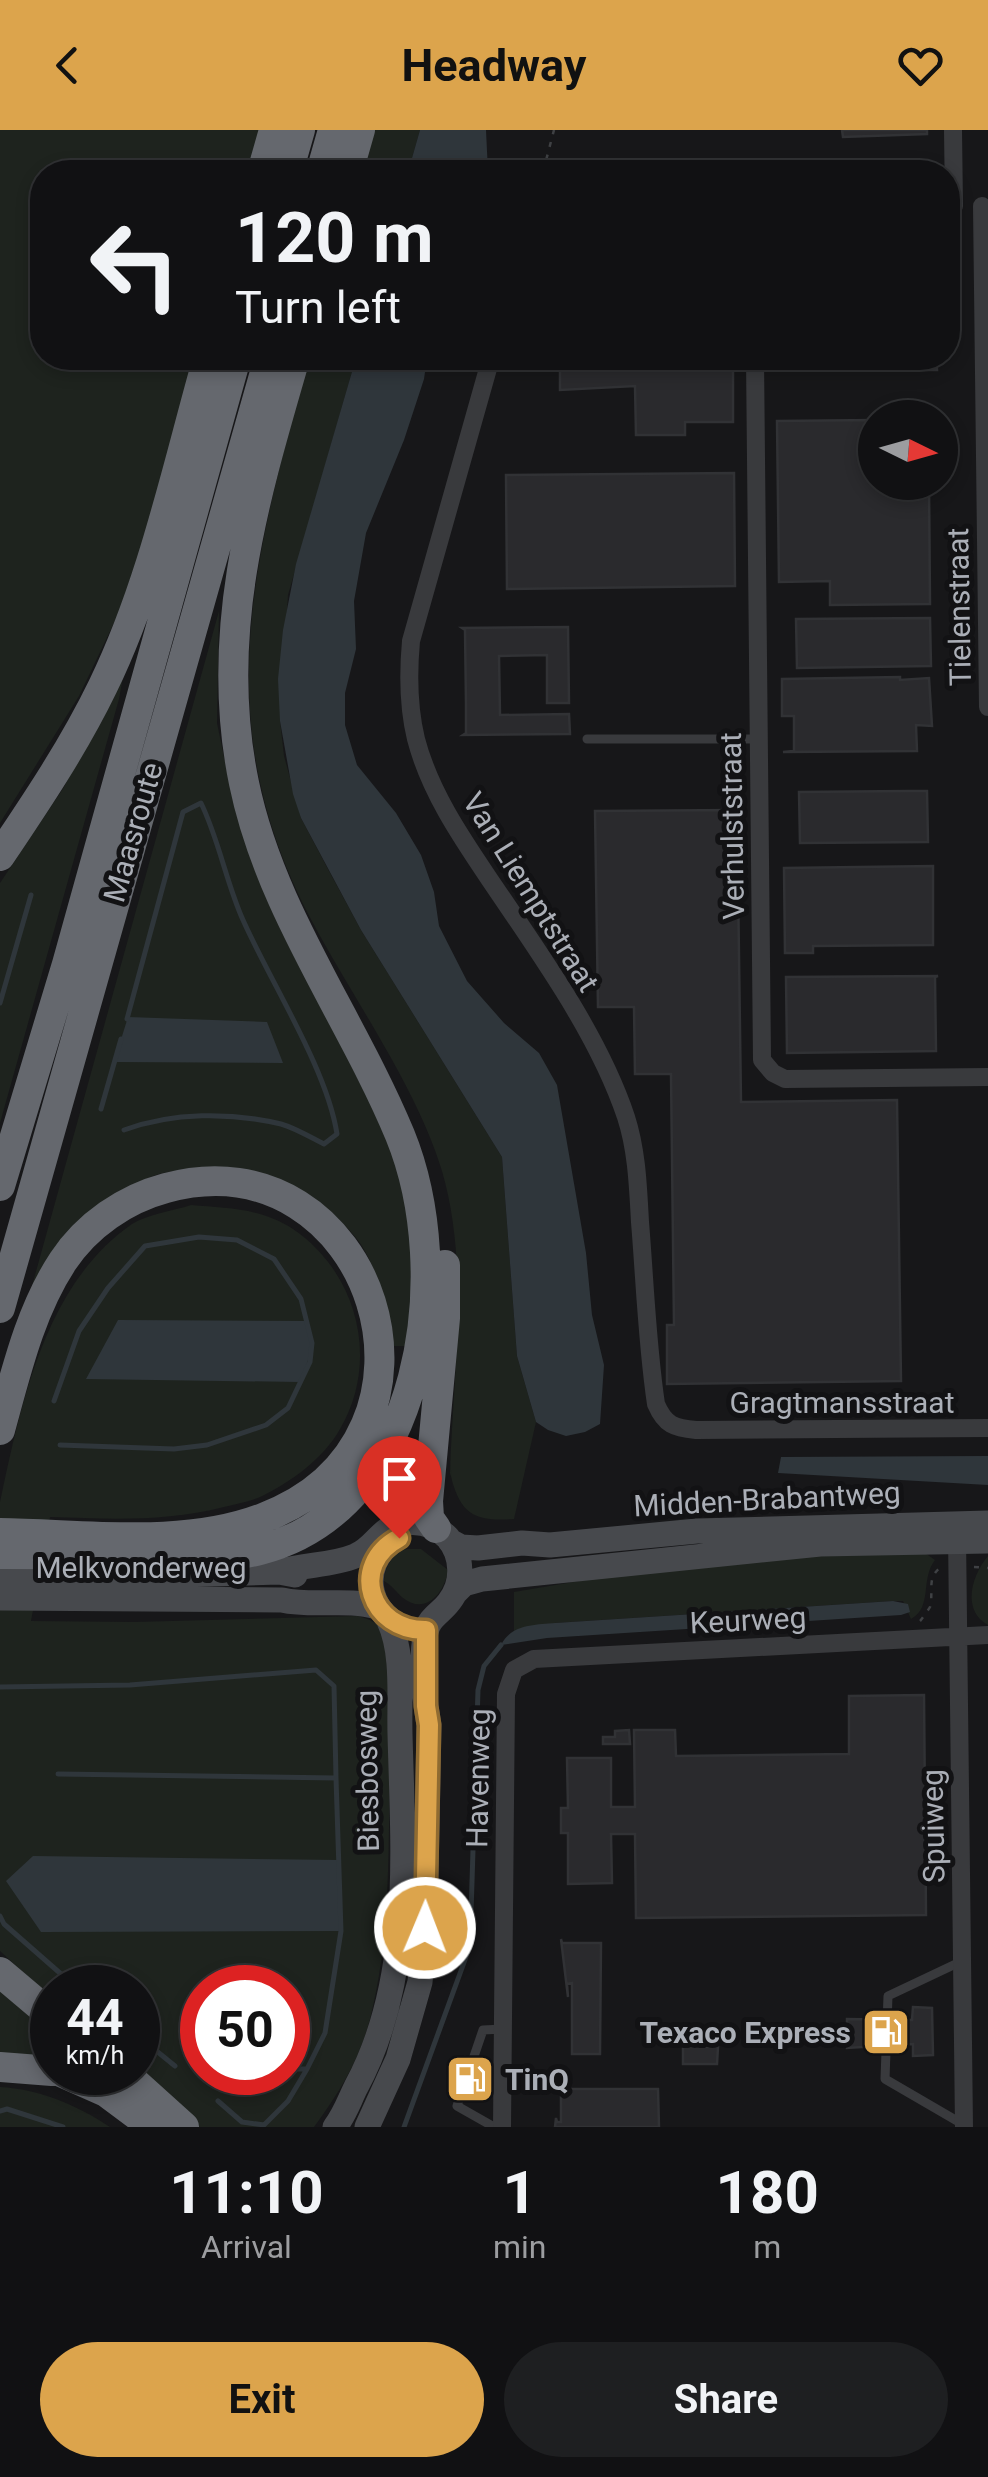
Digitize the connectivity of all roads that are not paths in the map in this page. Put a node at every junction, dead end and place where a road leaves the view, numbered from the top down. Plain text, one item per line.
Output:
1 (274, 130) edge
2 (300, 130) edge
3 (333, 130) edge
4 (360, 130) edge
5 (953, 130) edge
6 (265, 160) edge
7 (291, 160) edge
8 (324, 160) edge
9 (351, 160) edge
10 (952, 160) edge
11 (985, 206) edge
12 (205, 370) edge
13 (233, 370) edge
14 (266, 370) edge
15 (291, 370) edge
16 (487, 370) edge
17 (754, 370) edge
18 (988, 707) edge
19 (587, 739) dead end
20 (758, 739) junction
21 (0, 856) edge
22 (346, 1018) junction
23 (988, 1077) edge
24 (0, 1186) edge
25 (0, 1308) edge
26 (988, 1428) edge
27 (0, 1430) edge
28 (696, 1430) joint
29 (988, 1523) edge
30 (957, 1533) junction
31 (988, 1542) edge
32 (448, 1543) junction
33 (370, 1556) junction
34 (8, 1564) edge
35 (379, 1606) junction
36 (446, 1612) junction
37 (988, 1634) edge
38 (958, 1635) junction
39 (514, 1670) joint
40 (962, 1962) junction
41 (0, 1972) edge
42 (30, 1997) edge
43 (503, 2029) junction
44 (0, 2067) edge
45 (30, 2069) edge
46 (110, 2095) edge
47 (149, 2095) edge
48 (365, 2109) edge
49 (151, 2126) edge
50 (964, 2126) edge
51 (184, 2127) edge
52 (323, 2127) edge
53 (335, 2127) edge
54 (356, 2127) edge
55 (494, 2127) edge
56 (502, 2127) edge

1 - 6 highway
2 - 7 highway
3 - 8 highway
4 - 9 highway
5 - 10 street
11 - 18 street, Tielenstraat
12 - 21 highway
13 - 24 highway, Maasroute
14 - 25 highway, Maasroute
15 - 22 highway
16 - 28 street, Van Liemptstraat
17 - 20 street, Verhulststraat
19 - 20 lane
20 - 23 street, Verhulststraat
22 - 32 highway
22 - 34 highway
26 - 28 street, Gragtmansstraat
27 - 34 highway
29 - 30 main road, Midden-Brabantweg
30 - 31 main road, Midden-Brabantweg
30 - 32 main road, Midden-Brabantweg
30 - 36 main road, Midden-Brabantweg
30 - 38 street, Spuiweg
32 - 33 main road
32 - 33 main road, Midden-Brabantweg
32 - 36 main road, Biesbosweg
33 - 34 main road, Melkvonderweg
33 - 35 main road, Biesbosweg
34 - 35 main road, Melkvonderweg
35 - 36 main road, Melkvonderweg
35 - 48 main road, Biesbosweg
36 - 48 main road, Biesbosweg
37 - 38 street, Keurweg
38 - 39 street, Keurweg
38 - 40 street, Spuiweg
39 - 43 street, Havenweg
40 - 50 street, Spuiweg
40 - 50 lane
41 - 42 highway
43 - 55 lane
43 - 56 street, Havenweg
44 - 45 highway
46 - 49 highway
47 - 51 highway
48 - 52 main road, Biesbosweg
48 - 53 main road, Biesbosweg
48 - 54 main road, Biesbosweg

